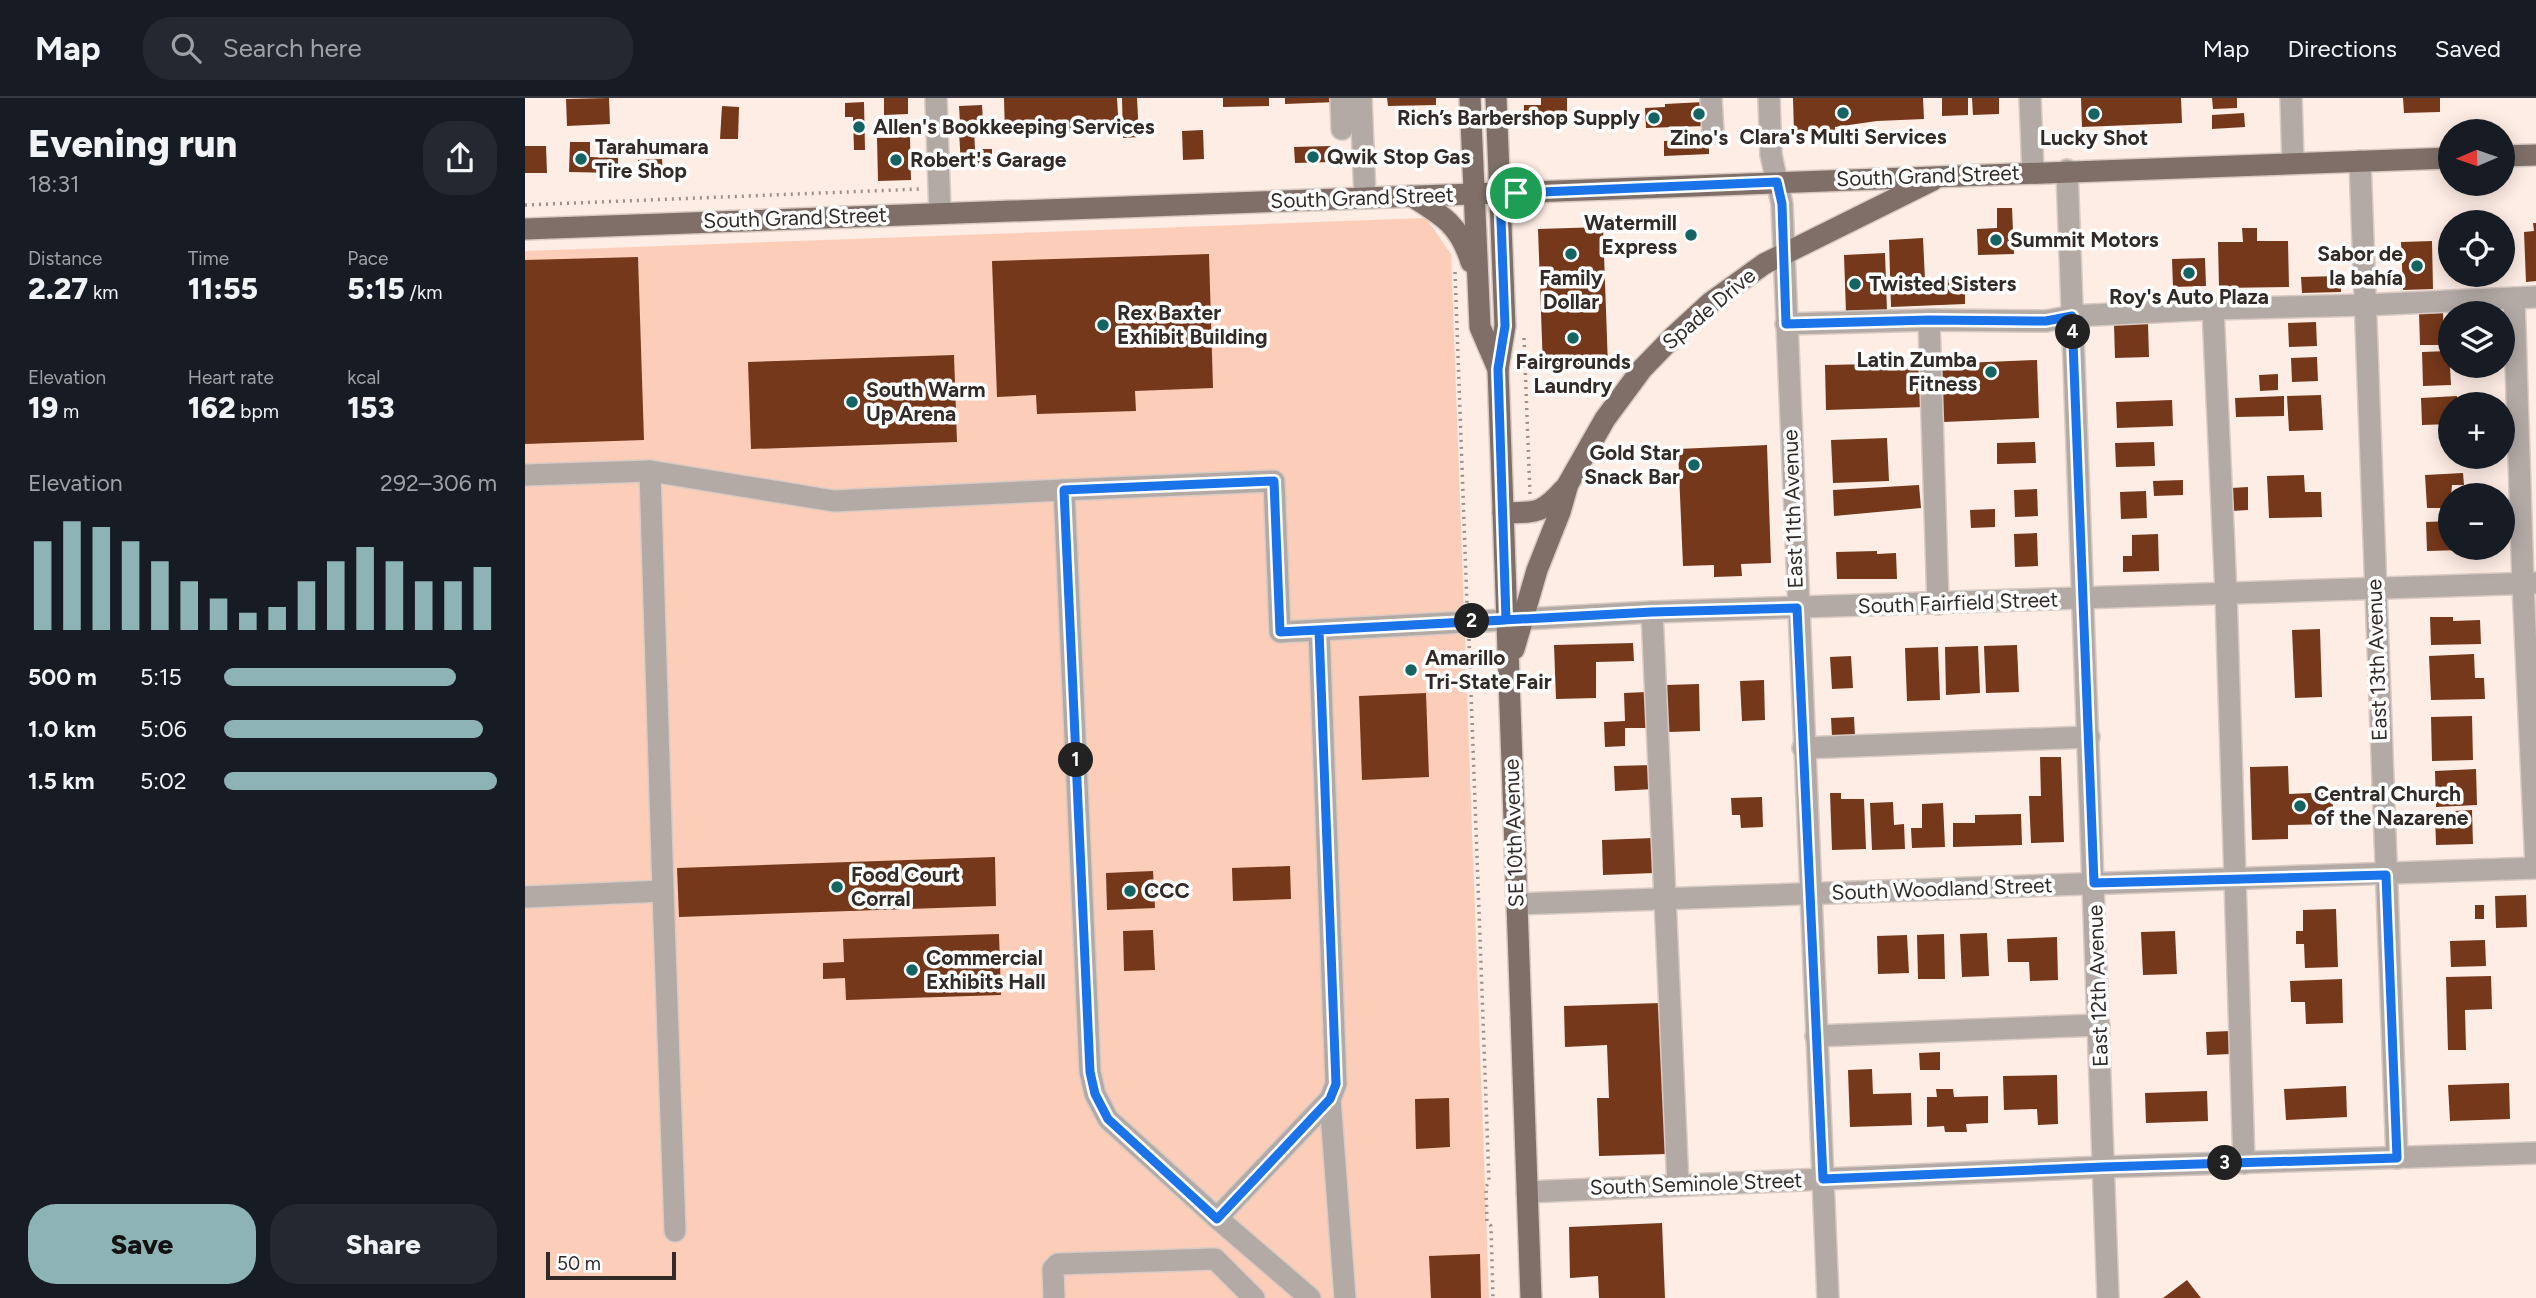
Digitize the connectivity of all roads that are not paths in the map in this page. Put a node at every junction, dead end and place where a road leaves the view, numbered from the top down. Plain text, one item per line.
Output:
1 (936, 98) edge
2 (1341, 98) edge
3 (1361, 98) edge
4 (1470, 98) edge
5 (1496, 98) edge
6 (1711, 98) edge
7 (1769, 98) edge
8 (2030, 98) edge
9 (2291, 98) edge
10 (1342, 129) dead end
11 (1713, 133) dead end
12 (2536, 155) edge
13 (2515, 156) edge
14 (2438, 158) edge
15 (2360, 161) junction
16 (2293, 163) junction
17 (2067, 170) junction
18 (2033, 172) junction
19 (1942, 175) junction
20 (1777, 182) junction
21 (1500, 193) junction
22 (1474, 194) junction
23 (1411, 196) junction
24 (1365, 198) junction
25 (940, 213) junction
26 (525, 229) edge
27 (1783, 253) junction
28 (1478, 283) junction
29 (2536, 297) edge
30 (2514, 298) junction
31 (2365, 306) junction
32 (2213, 309) junction
33 (2072, 316) junction
34 (1929, 320) junction
35 (1786, 324) junction
36 (1498, 369) junction
37 (650, 471) junction
38 (525, 475) edge
39 (1568, 484) junction
40 (1064, 490) junction
41 (1503, 513) junction
42 (2529, 583) edge
43 (2374, 589) junction
44 (2226, 594) junction
45 (2084, 599) junction
46 (1938, 604) junction
47 (1797, 608) junction
48 (1652, 612) junction
49 (1514, 619) junction
50 (1319, 630) junction
51 (1508, 675) joint
52 (2089, 737) junction
53 (1803, 748) junction
54 (2536, 867) edge
55 (2386, 875) junction
56 (2236, 879) junction
57 (2094, 883) junction
58 (663, 891) junction
59 (1809, 894) junction
60 (525, 897) edge
61 (1665, 899) junction
62 (1517, 904) junction
63 (2099, 1025) junction
64 (1816, 1036) junction
65 (1330, 1099) junction
66 (2536, 1153) edge
67 (2397, 1158) junction
68 (2243, 1163) junction
69 (2103, 1167) junction
70 (1823, 1179) junction
71 (1678, 1185) junction
72 (1527, 1192) junction
73 (1217, 1219) junction
74 (675, 1231) dead end
75 (1054, 1298) edge
76 (1254, 1298) edge
77 (1310, 1298) edge
78 (1345, 1298) edge
79 (1531, 1298) edge
80 (1828, 1298) edge
81 (2108, 1298) edge

1 - 25 street
2 - 10 street
3 - 24 street
4 - 22 main road
5 - 21 main road
6 - 11 street
7 - 20 street, East 11th Avenue
8 - 18 street
9 - 16 street
12 - 13 main road
14 - 15 main road, South Grand Street
15 - 16 main road, South Grand Street
15 - 31 street, East 13th Avenue
16 - 17 main road, South Grand Street
17 - 18 main road, South Grand Street
17 - 33 street, East 12th Avenue
18 - 19 main road, South Grand Street
19 - 20 main road, South Grand Street
19 - 27 main road, Spade Drive
20 - 21 main road, South Grand Street
20 - 27 street, East 11th Avenue
21 - 22 main road, South Grand Street
21 - 36 main road
22 - 23 main road, South Grand Street
22 - 28 main road
23 - 24 main road, South Grand Street
23 - 28 main road
24 - 25 main road, South Grand Street
25 - 26 main road, South Grand Street
27 - 35 street, East 11th Avenue
27 - 39 main road, Spade Drive
28 - 36 main road
29 - 30 street
30 - 31 street
30 - 42 street
31 - 32 street
31 - 43 street, East 13th Avenue
32 - 33 street
32 - 44 street
33 - 34 street
33 - 45 street, East 12th Avenue
34 - 35 street
34 - 46 street
35 - 47 street, East 11th Avenue
36 - 41 main road
37 - 38 street
37 - 40 street
37 - 58 street
39 - 41 main road, Spade Drive
39 - 49 main road, Spade Drive
40 - 50 street, South Fairfield Street
40 - 73 street
41 - 49 main road
42 - 43 street, South Fairfield Street
42 - 54 street
43 - 44 street, South Fairfield Street
43 - 55 street, East 13th Avenue
44 - 45 street, South Fairfield Street
44 - 56 street
45 - 46 street, South Fairfield Street
45 - 52 street, East 12th Avenue
46 - 47 street, South Fairfield Street
47 - 48 street, South Fairfield Street
47 - 53 street, East 11th Avenue
48 - 49 street, South Fairfield Street
48 - 61 street
49 - 50 street, South Fairfield Street
49 - 51 main road, Spade Drive
50 - 65 street
51 - 62 main road, SE 10th Avenue
52 - 53 street
52 - 57 street, East 12th Avenue
53 - 59 street, East 11th Avenue
54 - 55 street, South Woodland Street
55 - 56 street, South Woodland Street
55 - 67 street, East 13th Avenue
56 - 57 street, South Woodland Street
56 - 68 street
57 - 59 street, South Woodland Street
57 - 63 street, East 12th Avenue
58 - 60 street
58 - 74 street
59 - 61 street, South Woodland Street
59 - 64 street, East 11th Avenue
61 - 62 street, South Woodland Street
61 - 71 street
62 - 72 main road, SE 10th Avenue
63 - 64 street
63 - 69 street, East 12th Avenue
64 - 70 street, East 11th Avenue
65 - 73 street
65 - 78 street
66 - 67 street, South Seminole Street
67 - 68 street, South Seminole Street
68 - 69 street, South Seminole Street
69 - 70 street, South Seminole Street
69 - 81 street, East 12th Avenue
70 - 71 street, South Seminole Street
70 - 80 street, East 11th Avenue
71 - 72 street, South Seminole Street
72 - 79 main road, SE 10th Avenue
73 - 77 street
75 - 76 street

